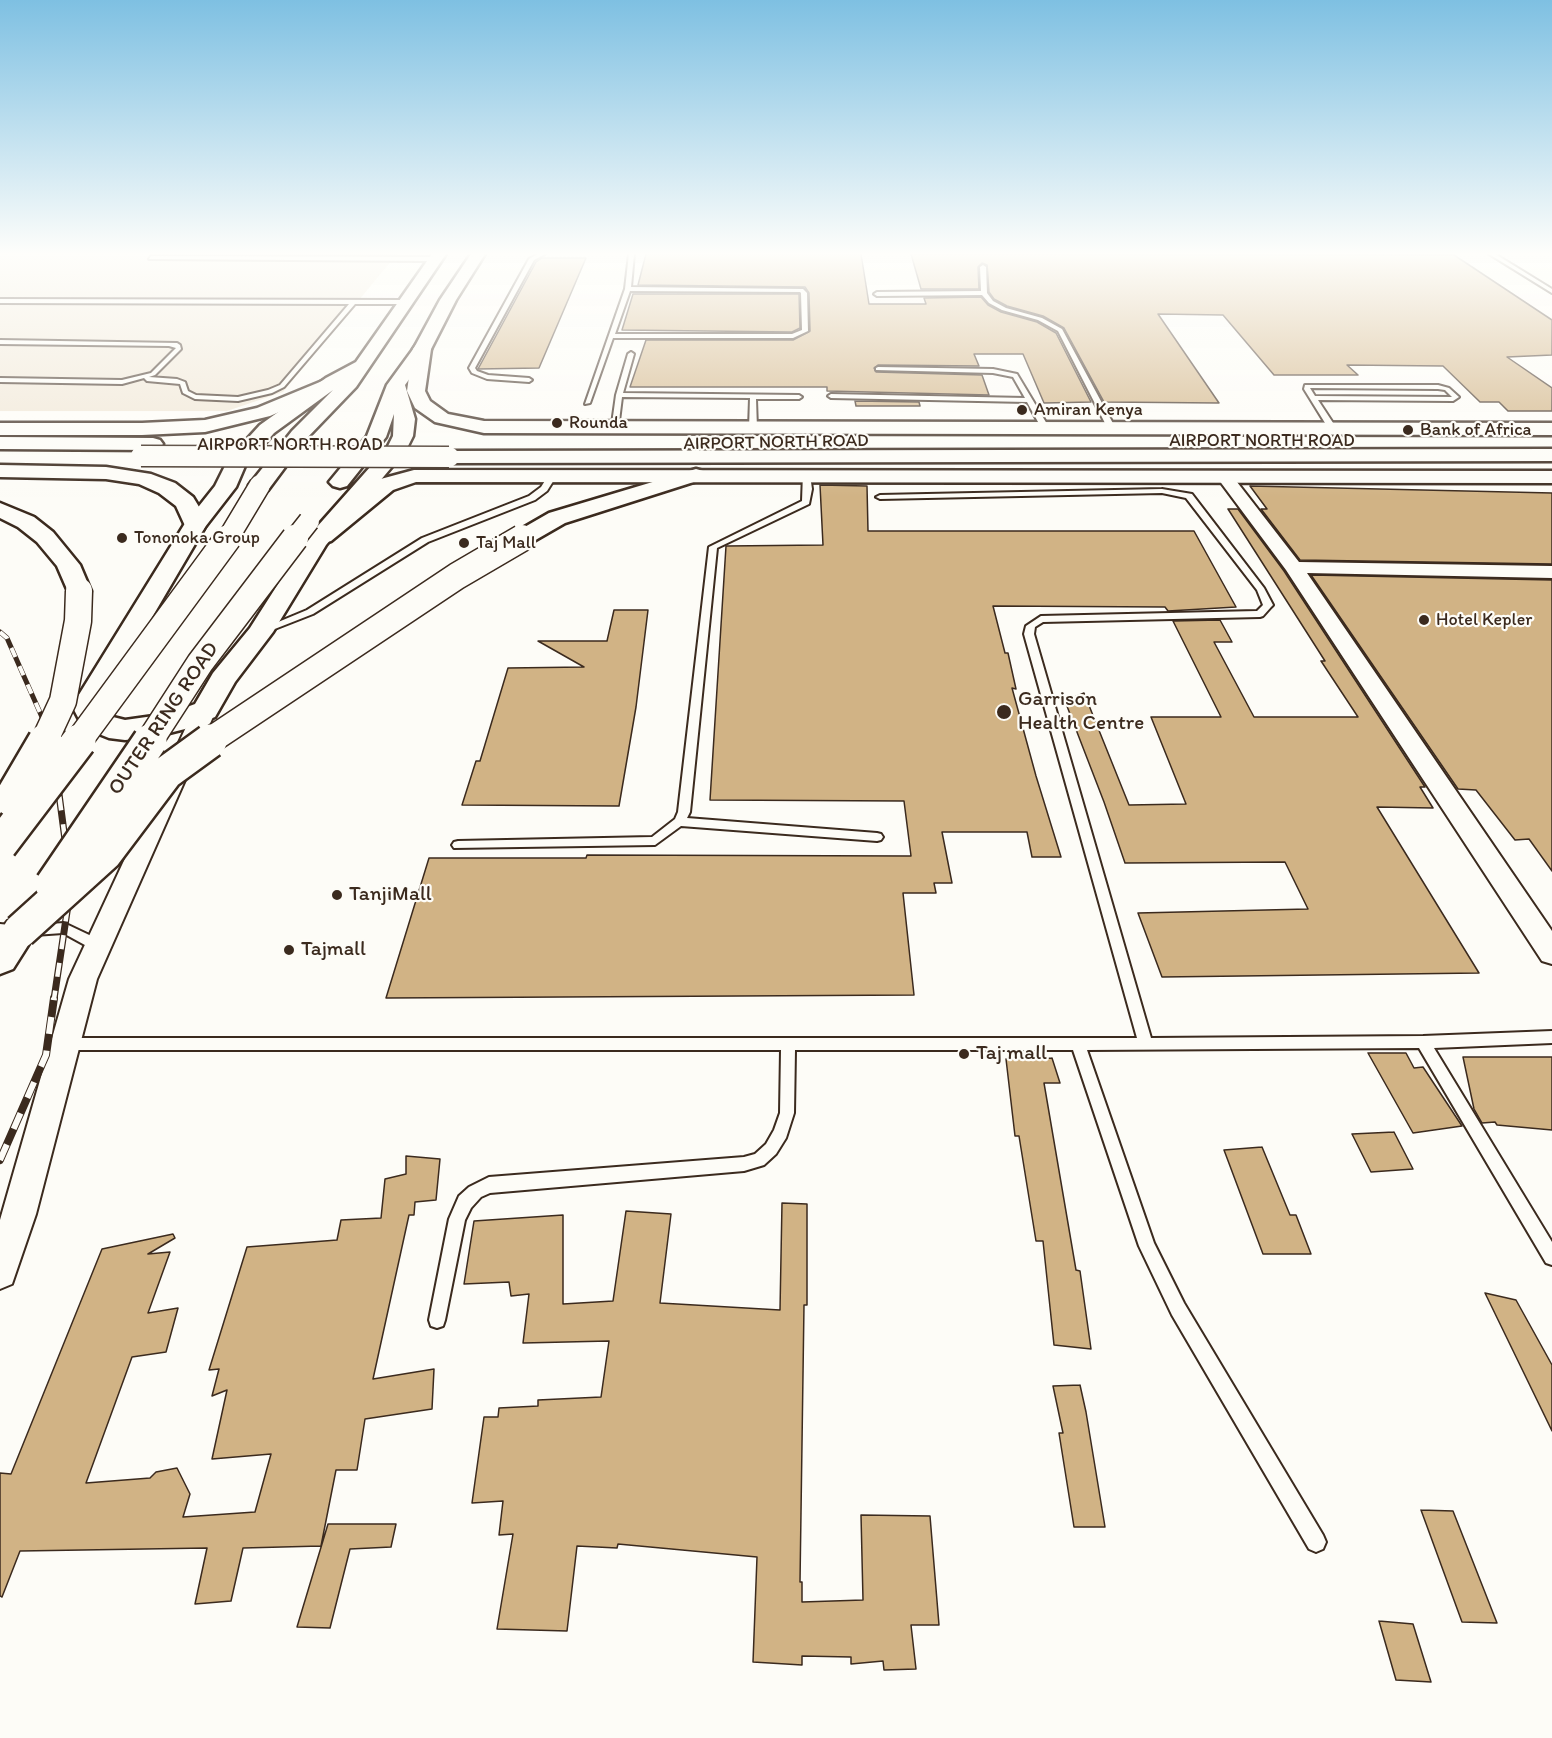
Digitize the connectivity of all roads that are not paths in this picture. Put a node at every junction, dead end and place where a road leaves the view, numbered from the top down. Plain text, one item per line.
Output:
1 (325, 335) edge
2 (383, 335) edge
3 (429, 335) edge
4 (490, 335) edge
5 (795, 335) edge
6 (1063, 335) edge
7 (612, 336) joint
8 (0, 342) edge
9 (422, 349) junction
10 (631, 354) dead end
11 (362, 366) junction
12 (878, 369) dead end
13 (138, 379) junction
14 (0, 380) edge
15 (529, 380) dead end
16 (332, 382) junction
17 (396, 385) junction
18 (619, 395) junction
19 (831, 396) dead end
20 (799, 397) dead end
21 (753, 398) junction
22 (1313, 398) junction
23 (1029, 400) junction
24 (587, 404) dead end
25 (0, 429) edge
26 (614, 429) junction
27 (753, 429) junction
28 (1046, 429) junction
29 (1112, 429) junction
30 (1333, 429) junction
31 (1552, 429) edge
32 (0, 442) edge
33 (1552, 442) edge
34 (962, 448) junction
35 (0, 455) edge
36 (1471, 455) junction
37 (1552, 455) edge
38 (1552, 465) edge
39 (0, 471) edge
40 (554, 475) junction
41 (696, 475) junction
42 (806, 475) junction
43 (1224, 476) junction
44 (1552, 477) edge
45 (880, 497) dead end
46 (0, 510) edge
47 (195, 525) junction
48 (316, 542) junction
49 (1294, 567) junction
50 (1552, 572) edge
51 (260, 632) junction
52 (205, 710) junction
53 (0, 815) edge
54 (679, 822) junction
55 (877, 837) dead end
56 (0, 845) edge
57 (458, 845) dead end
58 (10, 930) edge
59 (99, 946) junction
60 (1552, 953) edge
61 (0, 959) edge
62 (1552, 1037) edge
63 (1423, 1042) junction
64 (1078, 1043) junction
65 (66, 1044) junction
66 (788, 1044) junction
67 (1146, 1044) junction
68 (1552, 1257) edge
69 (0, 1272) edge
70 (437, 1320) dead end
71 (1316, 1542) dead end

1 - 13 lane
2 - 11 main road
3 - 9 main road
4 - 15 lane
5 - 7 lane
6 - 29 lane
7 - 24 lane
8 - 13 lane
9 - 17 main road, OUTER RING ROAD
9 - 26 main road, AIRPORT NORTH ROAD
10 - 18 lane
11 - 16 main road
11 - 56 main road, bridge
12 - 23 lane
13 - 14 lane
16 - 25 main road, AIRPORT NORTH ROAD
16 - 47 main road
17 - 48 main road
17 - 58 main road, OUTER RING ROAD, bridge
18 - 21 lane
18 - 26 lane
19 - 23 lane
20 - 21 lane
21 - 27 lane
22 - 22 lane
22 - 30 lane
23 - 28 lane
26 - 27 main road, AIRPORT NORTH ROAD
27 - 28 main road, AIRPORT NORTH ROAD
28 - 29 main road, AIRPORT NORTH ROAD
29 - 30 main road, AIRPORT NORTH ROAD
30 - 31 main road, AIRPORT NORTH ROAD
32 - 34 main road, AIRPORT NORTH ROAD
33 - 34 main road, AIRPORT NORTH ROAD
34 - 35 main road, AIRPORT NORTH ROAD, bridge
34 - 36 main road, AIRPORT NORTH ROAD
36 - 37 main road, AIRPORT NORTH ROAD
36 - 38 main road
39 - 47 main road
40 - 41 main road, AIRPORT NORTH ROAD
40 - 48 main road, AIRPORT NORTH ROAD
40 - 51 lane
41 - 42 main road, AIRPORT NORTH ROAD
41 - 58 main road, bridge
42 - 43 main road, AIRPORT NORTH ROAD
42 - 54 lane
43 - 44 main road, AIRPORT NORTH ROAD
43 - 49 street
45 - 67 lane
46 - 53 main road, bridge
47 - 52 main road
48 - 51 main road
49 - 50 street
49 - 60 street
51 - 52 main road
52 - 59 street
54 - 55 lane
54 - 57 lane
58 - 59 lane
58 - 61 main road, OUTER RING ROAD
59 - 65 street
62 - 63 lane
63 - 67 lane
63 - 68 lane
64 - 66 lane
64 - 67 lane
64 - 71 lane
65 - 66 lane
65 - 69 street
66 - 70 lane

